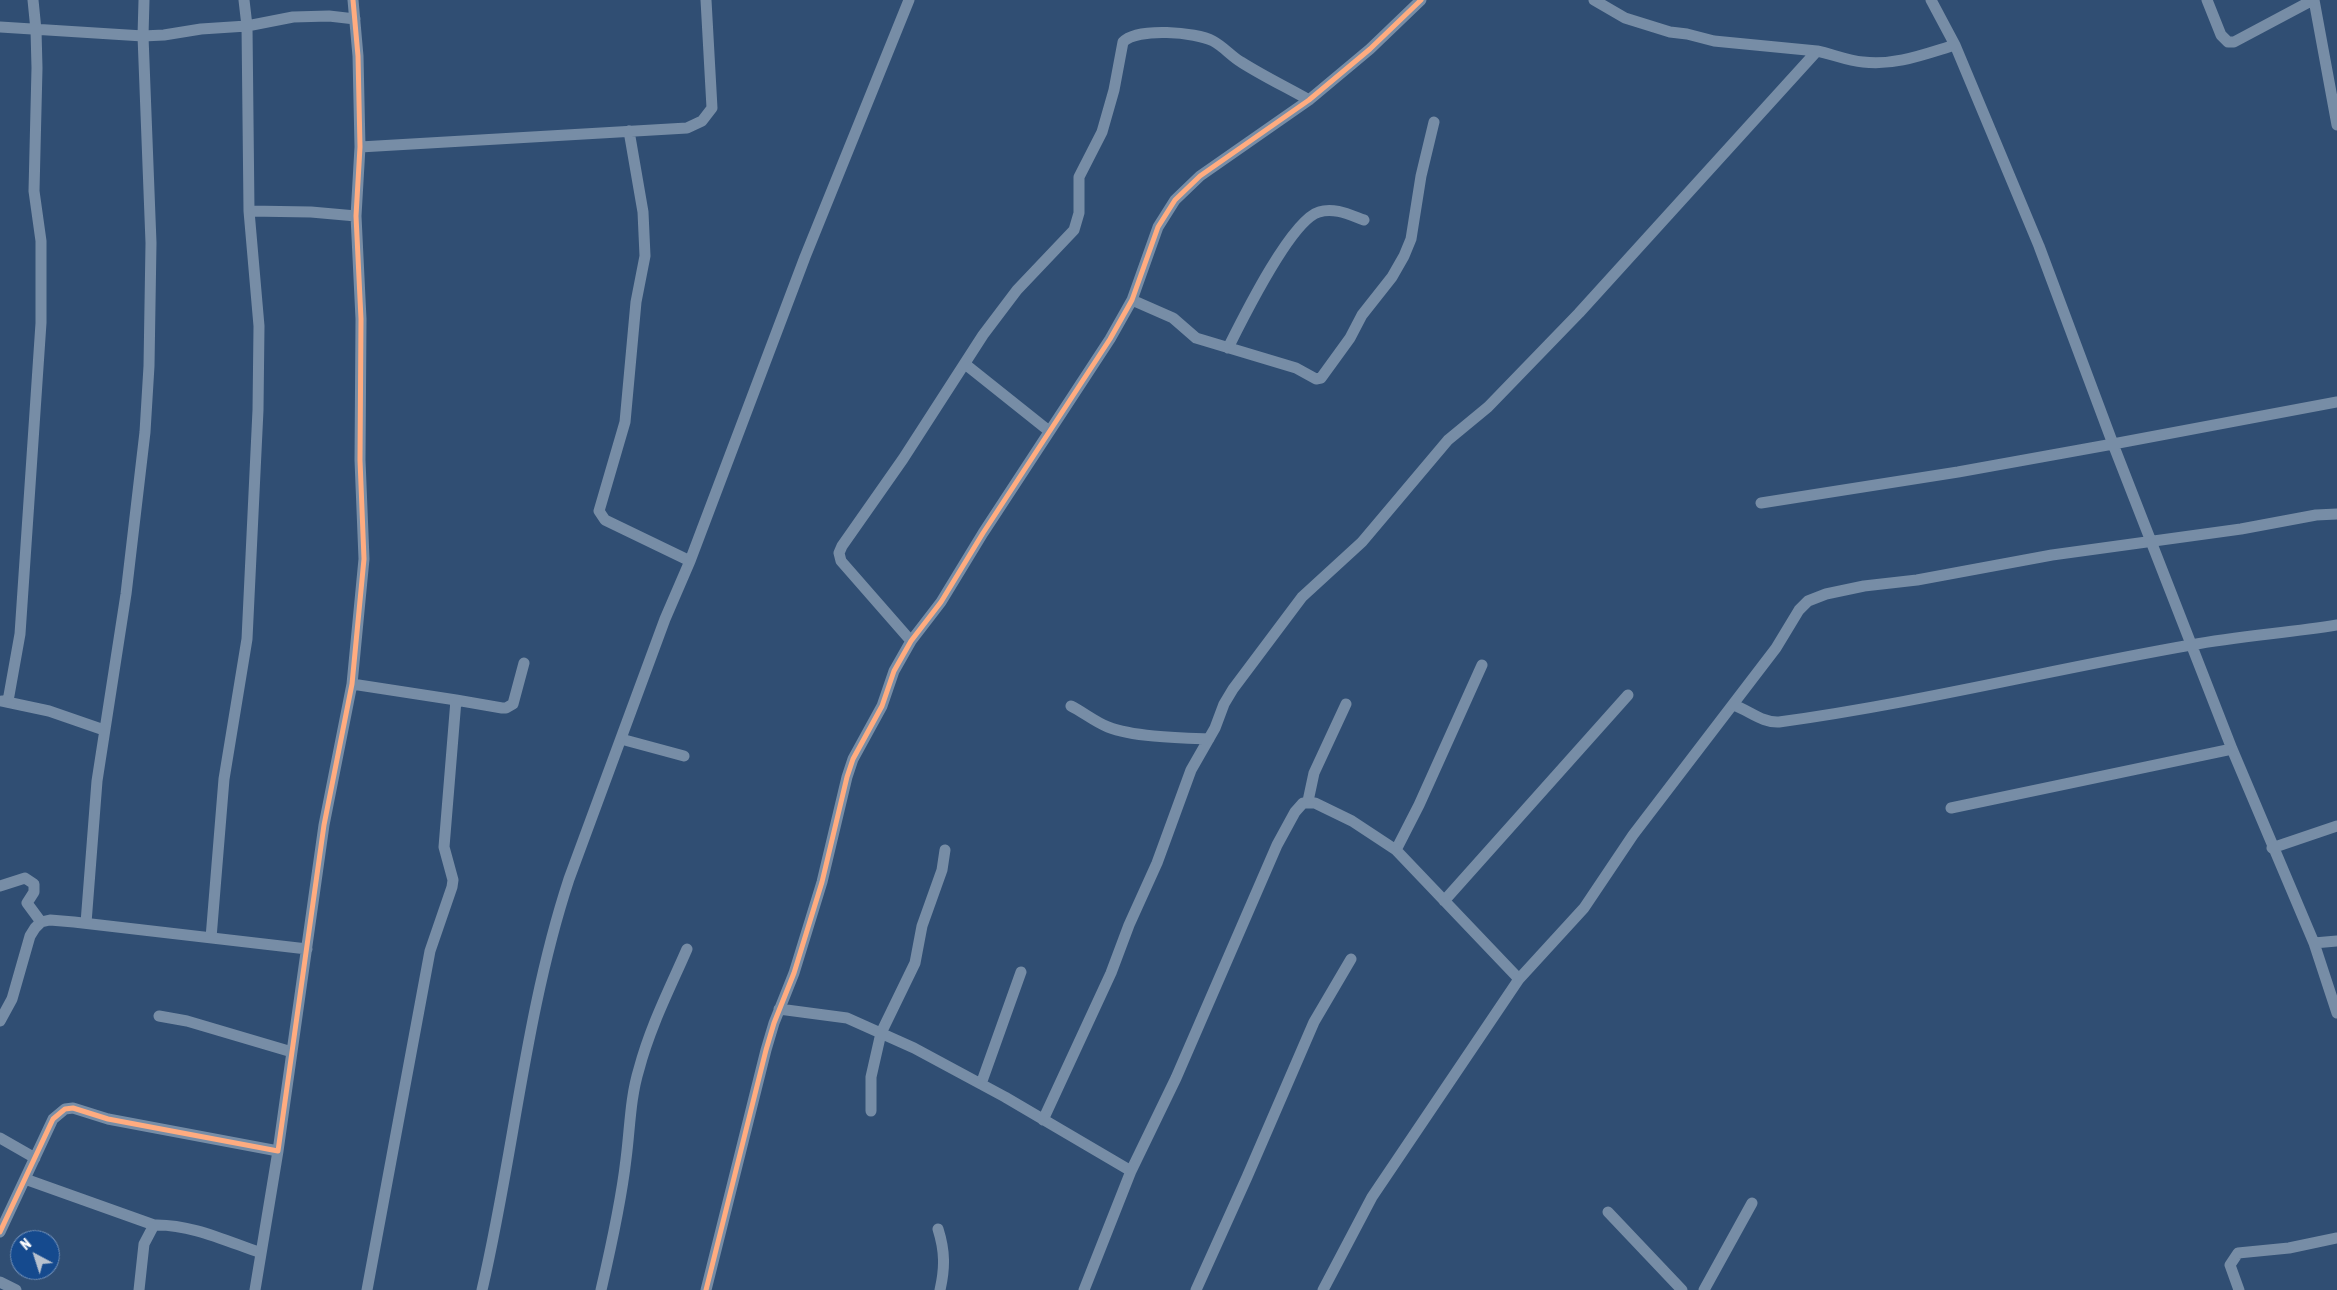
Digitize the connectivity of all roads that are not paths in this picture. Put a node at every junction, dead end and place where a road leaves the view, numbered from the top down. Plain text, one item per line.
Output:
1 (33, 0) edge
2 (144, 0) edge
3 (244, 0) edge
4 (353, 0) edge
5 (706, 0) edge
6 (909, 0) edge
7 (1421, 0) edge
8 (1594, 0) edge
9 (1932, 0) edge
10 (2207, 0) edge
11 (2314, 0) edge
12 (355, 19) junction
13 (247, 26) junction
14 (0, 27) edge
15 (36, 30) junction
16 (143, 36) junction
17 (1956, 45) junction
18 (1817, 51) junction
19 (1309, 100) junction
20 (1434, 122) dead end
21 (2337, 125) edge
22 (629, 132) junction
23 (360, 147) junction
24 (249, 211) junction
25 (356, 216) junction
26 (1364, 220) dead end
27 (1132, 300) junction
28 (1228, 348) junction
29 (965, 364) junction
30 (2337, 402) edge
31 (1049, 431) junction
32 (2114, 444) junction
33 (1761, 503) dead end
34 (2337, 514) edge
35 (2150, 542) junction
36 (690, 561) junction
37 (2337, 625) edge
38 (911, 641) junction
39 (2190, 645) junction
40 (524, 663) dead end
41 (1482, 665) dead end
42 (352, 684) junction
43 (1628, 695) dead end
44 (456, 700) junction
45 (4, 701) edge
46 (1346, 704) dead end
47 (1733, 705) junction
48 (1071, 706) dead end
49 (104, 730) junction
50 (1209, 738) junction
51 (621, 739) junction
52 (2232, 749) junction
53 (684, 756) dead end
54 (1308, 801) junction
55 (1951, 808) dead end
56 (2337, 826) edge
57 (2272, 848) junction
58 (945, 850) dead end
59 (1396, 850) junction
60 (0, 886) edge
61 (1444, 901) junction
62 (41, 922) junction
63 (86, 924) junction
64 (211, 938) junction
65 (2337, 941) edge
66 (2314, 943) junction
67 (307, 949) junction
68 (688, 949) dead end
69 (1352, 959) dead end
70 (1021, 972) dead end
71 (1519, 979) junction
72 (780, 1009) junction
73 (2337, 1013) edge
74 (159, 1016) dead end
75 (0, 1021) edge
76 (881, 1033) junction
77 (292, 1052) junction
78 (981, 1084) junction
79 (871, 1110) dead end
80 (1043, 1120) junction
81 (0, 1138) edge
82 (278, 1151) junction
83 (35, 1158) junction
84 (1131, 1171) junction
85 (25, 1179) junction
86 (1752, 1203) dead end
87 (1608, 1212) dead end
88 (154, 1225) junction
89 (938, 1230) dead end
90 (0, 1232) edge
91 (2337, 1238) edge
92 (261, 1253) junction
93 (0, 1282) edge
94 (16, 1290) edge
95 (139, 1290) edge
96 (255, 1290) edge
97 (367, 1290) edge
98 (482, 1290) edge
99 (601, 1290) edge
100 (706, 1290) edge
101 (940, 1290) edge
102 (1084, 1290) edge
103 (1196, 1290) edge
104 (1323, 1290) edge
105 (1682, 1290) edge
106 (1704, 1290) edge
107 (2239, 1290) edge

1 - 15 street
2 - 16 street
3 - 13 street
4 - 12 street
5 - 22 street
6 - 36 street
7 - 19 street
8 - 18 street
9 - 17 street
10 - 11 street
11 - 21 street
12 - 13 street
12 - 23 street
13 - 16 street
13 - 24 street
14 - 15 street
15 - 16 street
15 - 45 street
16 - 49 street
17 - 18 street
17 - 32 street
18 - 50 street
19 - 27 street
19 - 29 street
20 - 28 street
22 - 23 street
22 - 36 street
23 - 25 street
24 - 25 street
24 - 64 street
25 - 42 street
26 - 28 street
27 - 28 street
27 - 31 street
29 - 31 street
29 - 38 street
30 - 32 street
31 - 38 street
32 - 33 street
32 - 35 street
34 - 35 street
35 - 39 street
35 - 47 street
36 - 51 street
37 - 39 street
38 - 72 street
39 - 47 street
39 - 52 street
40 - 44 street
41 - 59 street
42 - 44 street
42 - 67 street
43 - 61 street
44 - 97 street
45 - 49 street
46 - 54 street
47 - 71 street
48 - 50 street
49 - 63 street
50 - 80 street
51 - 53 street
51 - 98 street
52 - 55 street
52 - 57 street
54 - 59 street
54 - 84 street
56 - 57 street
57 - 66 street
58 - 76 street
59 - 61 street
60 - 62 street
61 - 71 street
62 - 63 street
62 - 75 street
63 - 64 street
64 - 67 street
65 - 66 street
66 - 73 street
67 - 77 street
68 - 99 street
69 - 103 street
70 - 78 street
71 - 104 street
72 - 76 street
72 - 100 street
74 - 77 street
76 - 78 street
76 - 79 street
77 - 82 street
78 - 80 street
80 - 84 street
81 - 83 street
82 - 83 street
82 - 92 street
83 - 85 street
84 - 102 street
85 - 88 street
85 - 90 street
86 - 106 street
87 - 105 street
88 - 92 street
88 - 95 street
89 - 101 street
91 - 107 street
92 - 96 street
93 - 94 street

